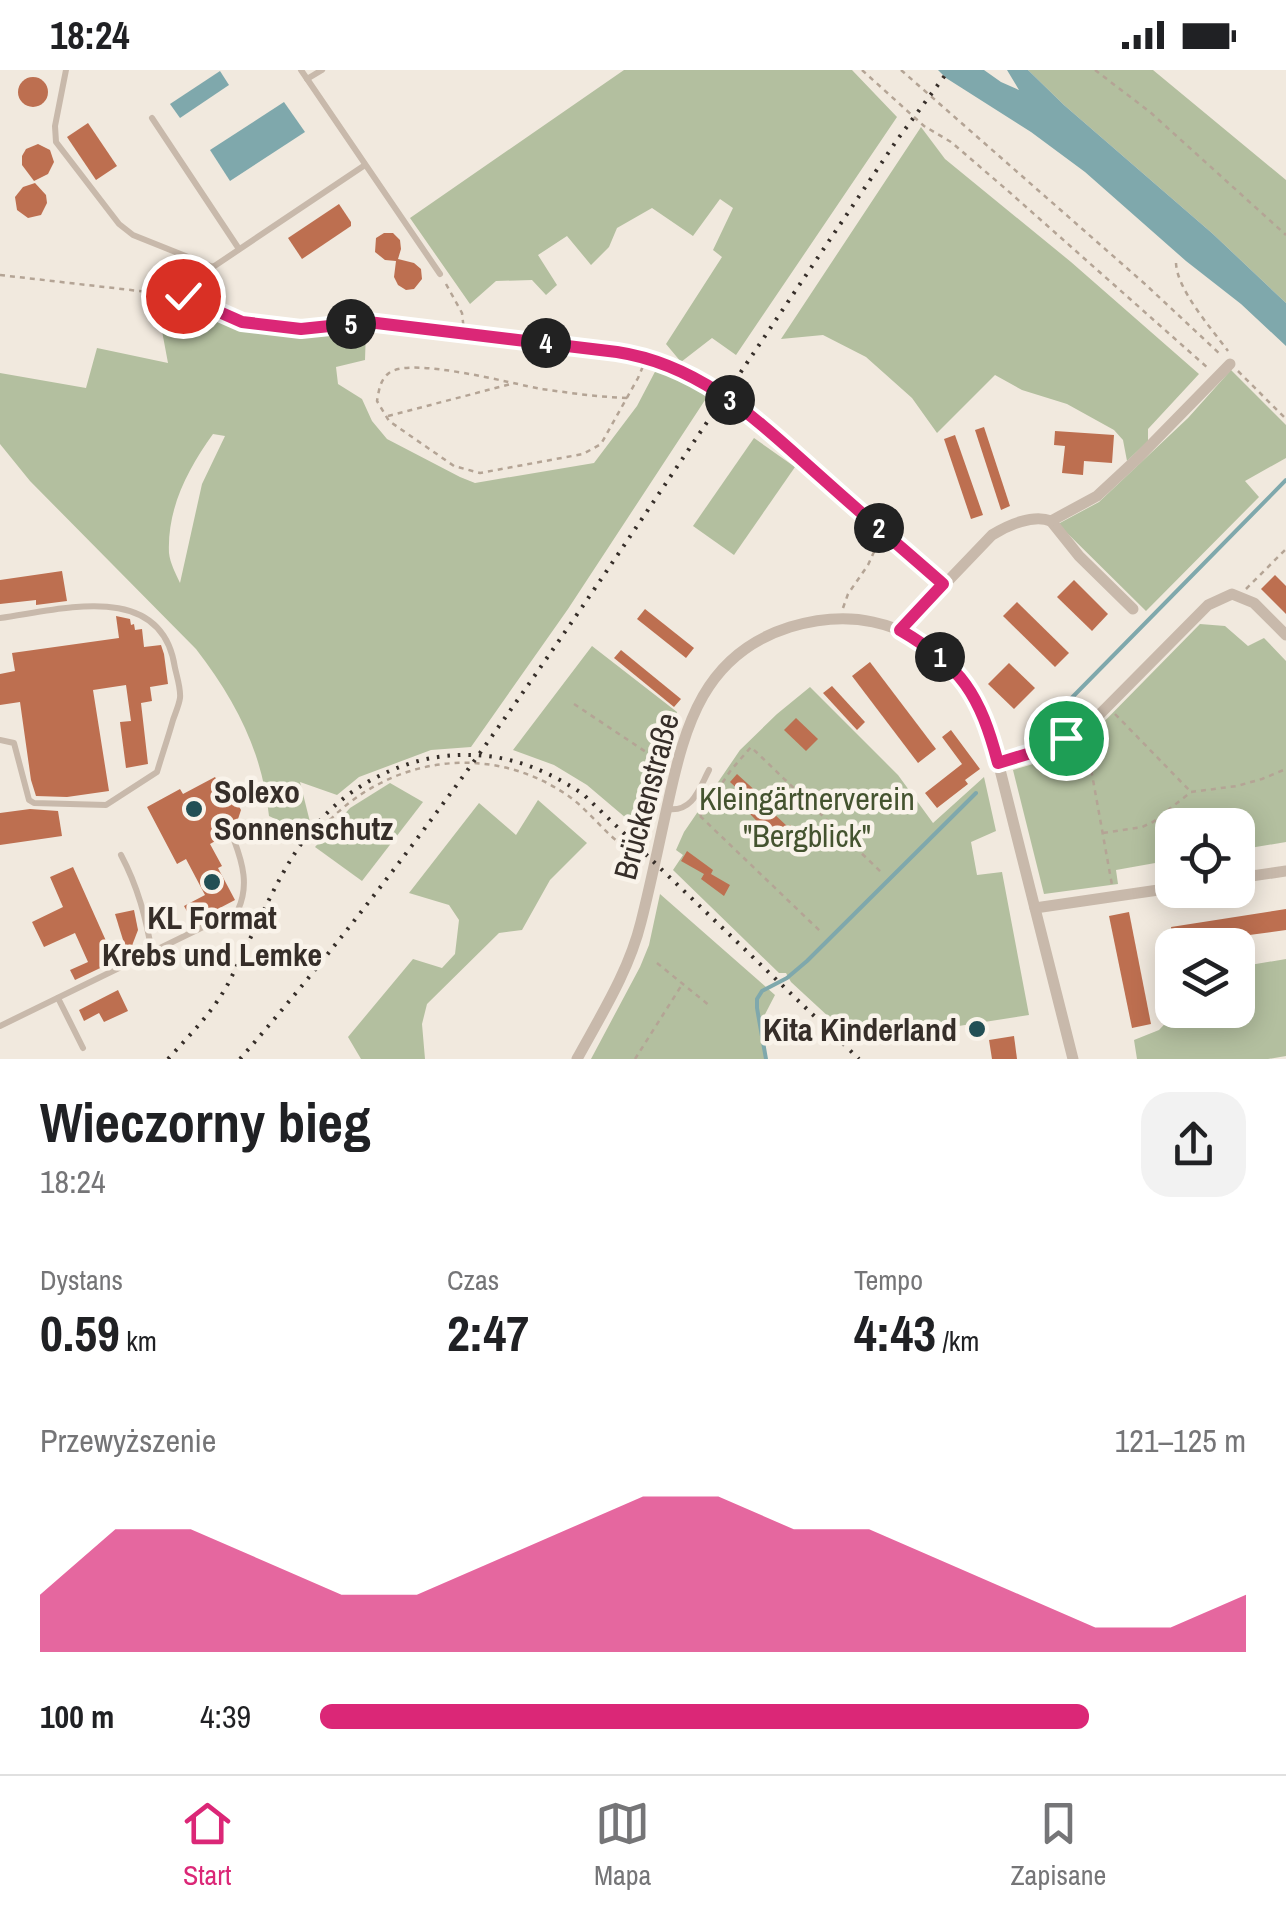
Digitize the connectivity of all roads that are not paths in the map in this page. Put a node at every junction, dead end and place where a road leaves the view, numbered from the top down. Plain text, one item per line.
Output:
1 (66, 70) edge
2 (301, 70) edge
3 (322, 70) edge
4 (307, 79) junction
5 (152, 118) dead end
6 (365, 165) junction
7 (239, 250) junction
8 (440, 274) dead end
9 (1231, 360) road end
10 (1050, 521) junction
11 (1133, 609) dead end
12 (0, 618) edge
13 (900, 630) junction
14 (1286, 635) edge
15 (0, 740) edge
16 (998, 763) junction
17 (709, 770) dead end
18 (667, 809) junction
19 (234, 840) dead end
20 (122, 855) dead end
21 (1286, 871) edge
22 (1255, 876) edge
23 (1155, 891) edge
24 (1035, 908) junction
25 (152, 953) junction
26 (58, 998) junction
27 (0, 1026) edge
28 (84, 1048) dead end
29 (577, 1059) edge
30 (1073, 1059) edge

1 - 7 lane
2 - 4 lane
3 - 4 lane
4 - 6 lane
5 - 7 lane
6 - 7 lane
6 - 8 lane
9 - 10 street
10 - 11 street
10 - 13 street
12 - 15 lane
13 - 16 street, Brückenstraße
13 - 18 street, Brückenstraße
14 - 16 street
16 - 24 street, Brückenstraße
17 - 18 lane
18 - 29 street, Brückenstraße
19 - 25 lane
20 - 25 lane
21 - 22 street
23 - 24 street
24 - 30 street, Brückenstraße
25 - 26 lane
26 - 27 lane
26 - 28 lane

